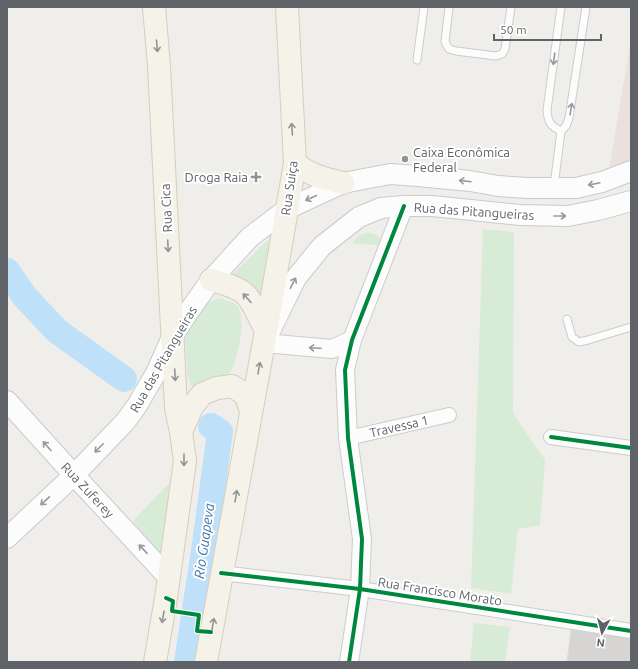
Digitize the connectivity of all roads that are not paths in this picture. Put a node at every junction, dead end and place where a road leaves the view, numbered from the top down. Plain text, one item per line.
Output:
1 (154, 7) edge
2 (287, 7) edge
3 (424, 7) edge
4 (449, 7) edge
5 (511, 7) edge
6 (561, 7) edge
7 (586, 7) edge
8 (417, 60) dead end
9 (561, 131) junction
10 (294, 163) junction
11 (631, 172) edge
12 (343, 183) junction
13 (554, 188) junction
14 (631, 200) edge
15 (404, 206) junction
16 (287, 209) junction
17 (211, 280) junction
18 (567, 319) dead end
19 (631, 327) edge
20 (172, 337) junction
21 (265, 337) junction
22 (352, 340) junction
23 (7, 401) edge
24 (251, 412) junction
25 (449, 415) dead end
26 (181, 432) junction
27 (551, 436) dead end
28 (348, 438) junction
29 (631, 448) edge
30 (74, 475) junction
31 (7, 538) edge
32 (221, 573) junction
33 (169, 578) junction
34 (360, 589) junction
35 (631, 631) edge
36 (155, 662) edge
37 (206, 662) edge
38 (349, 662) edge

1 -> 20 main road, Rua Cica
10 -> 2 main road, Rua Suiça
3 - 8 lane
4 - 5 lane
6 -> 9 lane
9 -> 7 lane
9 - 13 lane
10 - 12 main road
10 - 16 main road, Rua Suiça
11 -> 13 main road, Rua das Pitangueiras
13 -> 12 main road, Rua das Pitangueiras
12 -> 16 main road, Rua das Pitangueiras
15 -> 14 main road, Rua das Pitangueiras
21 -> 15 main road, Rua das Pitangueiras
15 - 22 street
16 - 17 main road, Rua das Pitangueiras
16 - 21 main road, Rua Suiça
17 - 20 main road, Rua das Pitangueiras
21 -> 17 main road
18 - 19 lane
20 -> 26 main road, Rua Cica
20 -> 30 main road, Rua das Pitangueiras
22 -> 21 street
24 -> 21 main road, Rua Suiça
22 - 28 street
30 -> 23 main road, Rua Zuferey
24 - 26 main road
32 -> 24 main road, Rua Suiça
25 - 28 street, Travessa 1
26 -> 33 main road, Rua Cica
27 - 29 street
28 - 34 street
30 -> 31 main road, Rua das Pitangueiras
33 -> 30 main road, Rua Zuferey
32 - 34 street, Rua Francisco Morato
37 -> 32 main road, Rua Suiça
33 -> 36 main road, Rua Cica
34 - 35 street, Rua Francisco Morato
34 - 38 street

